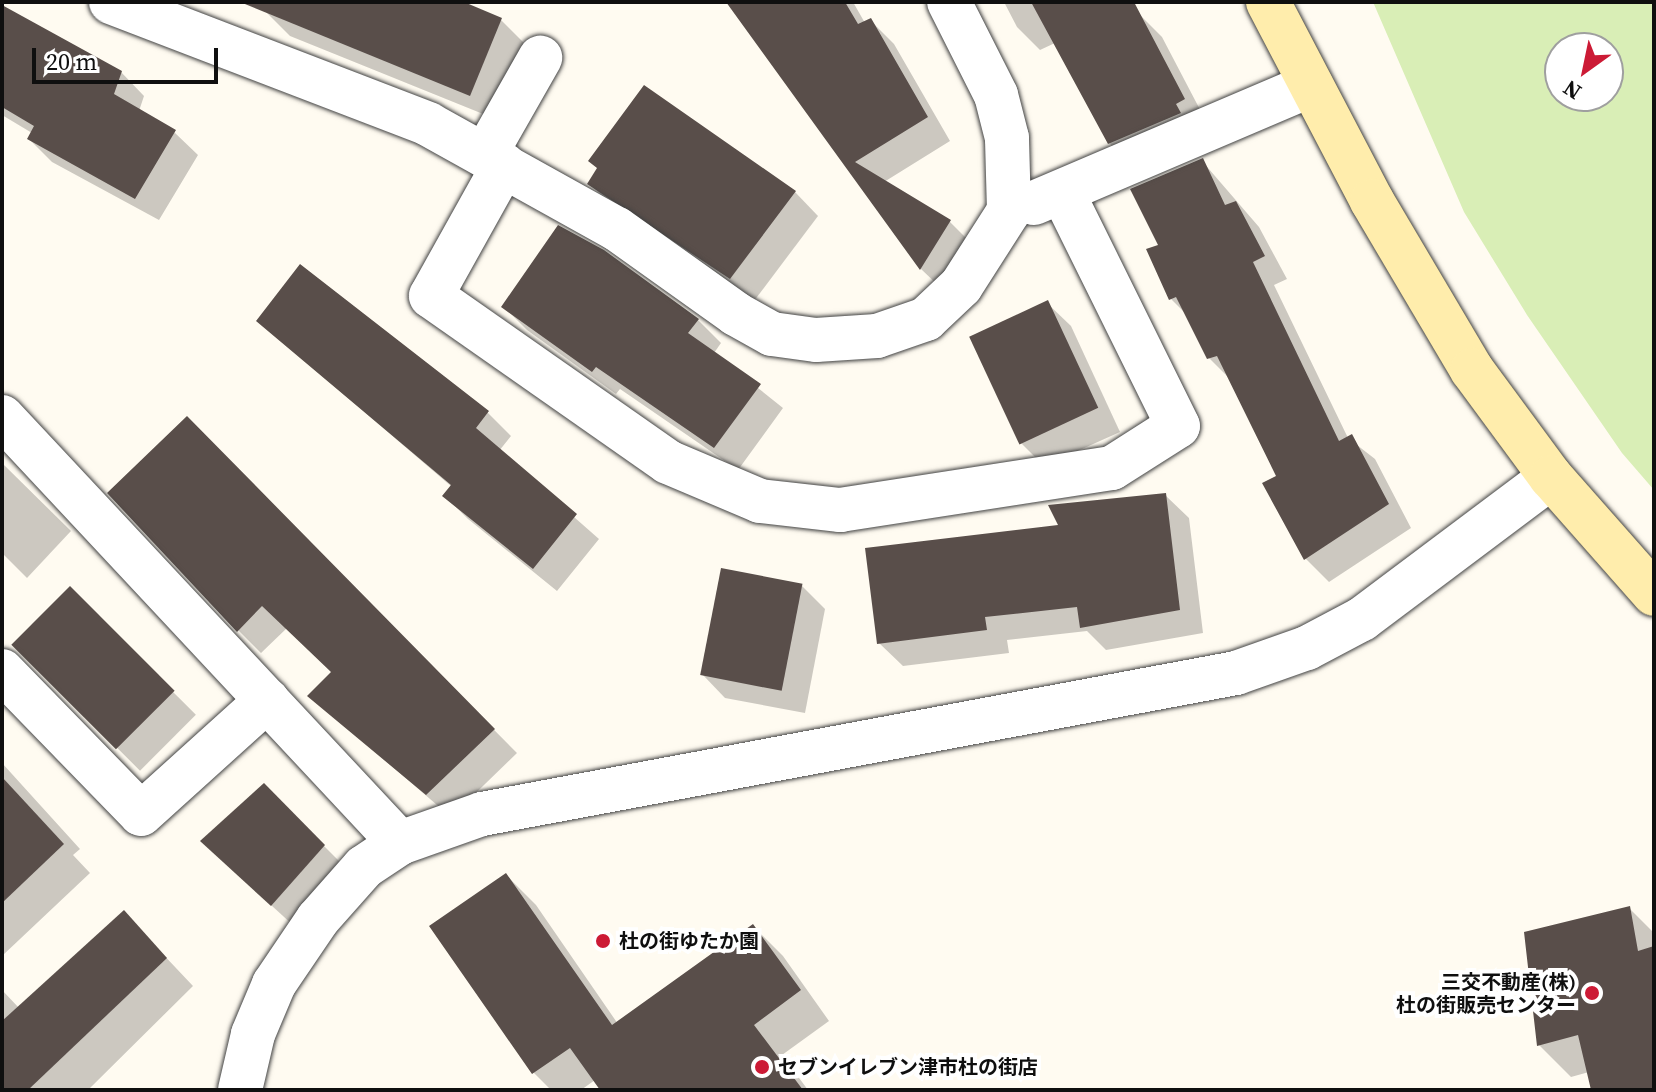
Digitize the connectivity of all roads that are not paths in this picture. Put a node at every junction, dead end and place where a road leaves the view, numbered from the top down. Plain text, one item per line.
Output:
1 (111, 2) edge
2 (949, 2) edge
3 (1268, 2) edge
4 (182, 15) edge
5 (540, 58) dead end
6 (1311, 85) junction
7 (495, 160) junction
8 (1063, 193) junction
9 (1009, 211) junction
10 (2, 417) edge
11 (1551, 477) junction
12 (1654, 594) edge
13 (2, 671) edge
14 (267, 700) junction
15 (400, 843) junction
16 (240, 1090) edge

1 - 4 street
2 - 9 street
3 - 6 street
4 - 7 street
5 - 7 street
6 - 8 street
6 - 11 street
7 - 8 street
7 - 9 street
8 - 9 street
10 - 14 street
11 - 12 street
11 - 15 street
13 - 14 street
14 - 15 street
15 - 16 street

